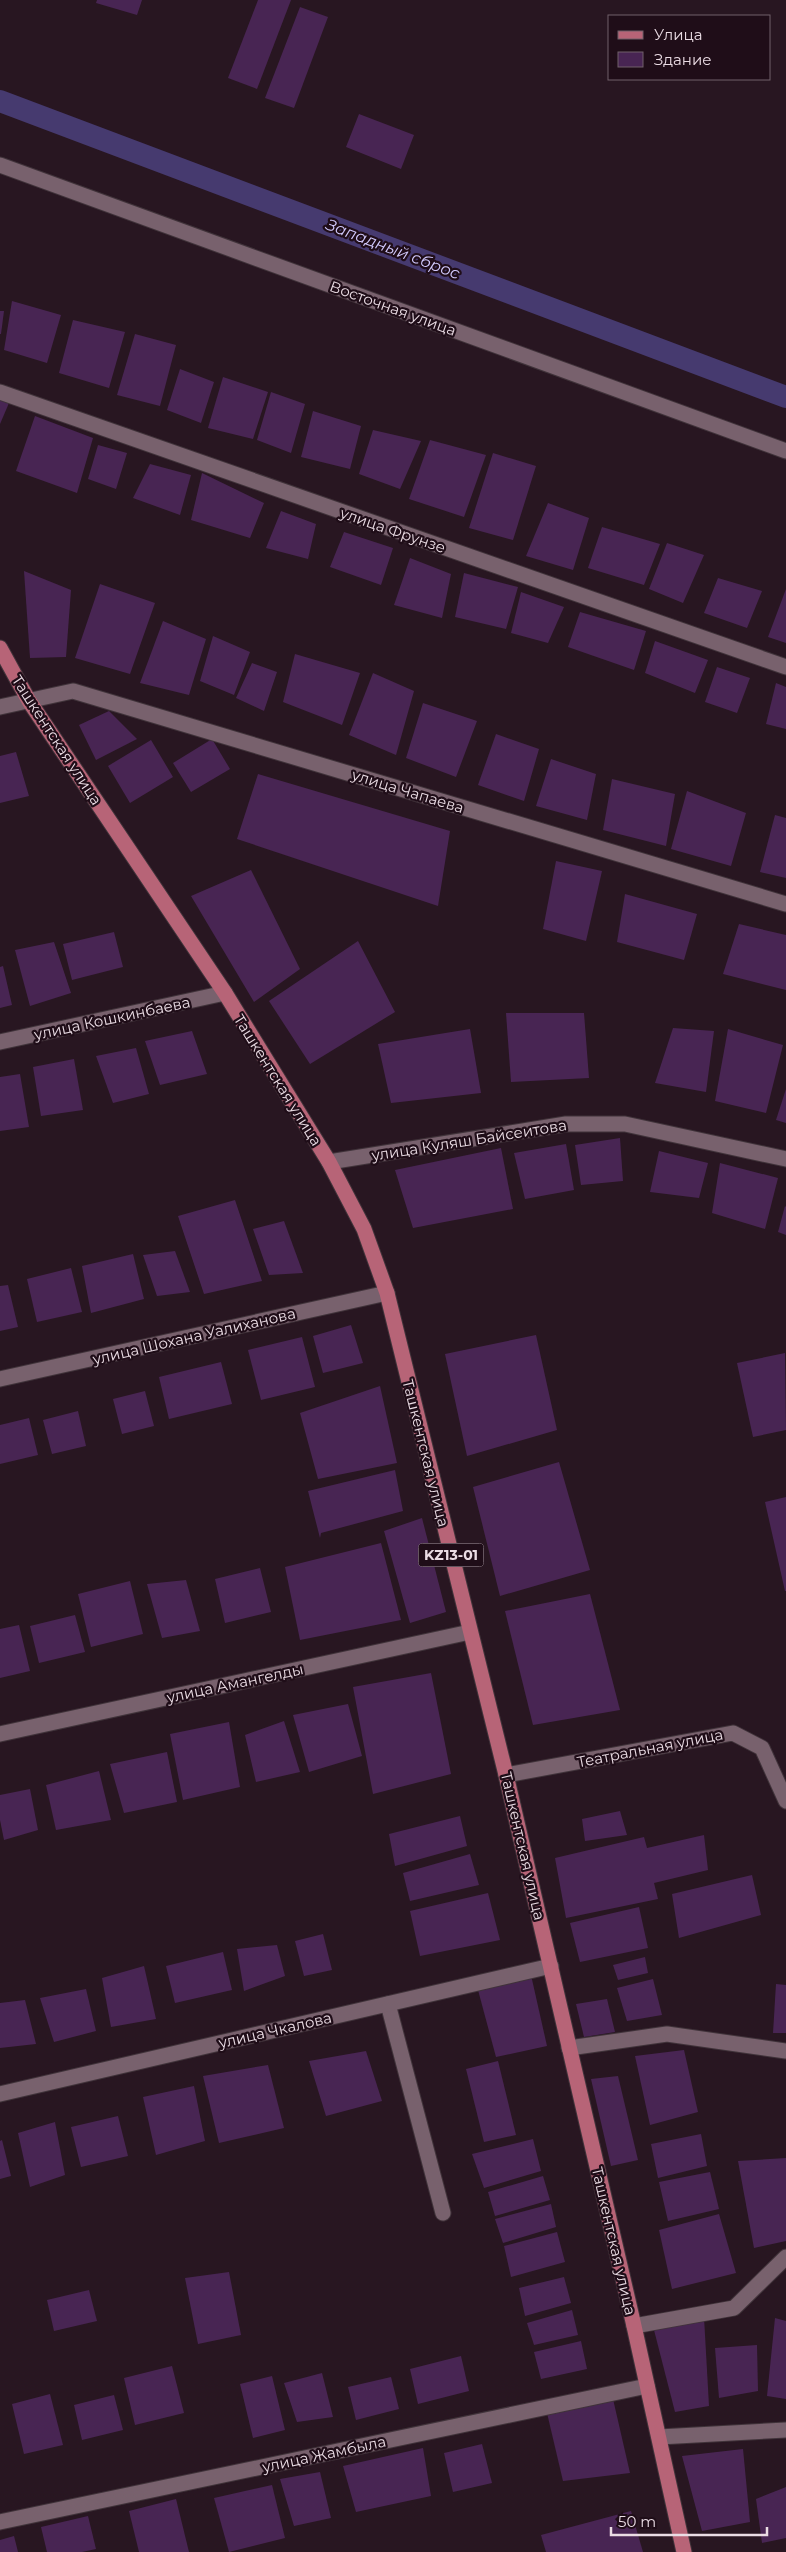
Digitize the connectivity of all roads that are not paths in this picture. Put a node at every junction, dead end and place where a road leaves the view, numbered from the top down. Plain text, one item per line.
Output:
1 (0, 165) edge
2 (0, 392) edge
3 (786, 451) edge
4 (0, 648) edge
5 (786, 667) edge
6 (29, 701) junction
7 (0, 708) edge
8 (786, 904) edge
9 (224, 993) junction
10 (0, 1042) edge
11 (786, 1159) edge
12 (329, 1162) junction
13 (388, 1293) junction
14 (0, 1379) edge
15 (470, 1632) junction
16 (0, 1734) edge
17 (506, 1775) junction
18 (786, 1801) edge
19 (551, 1966) junction
20 (388, 2004) junction
21 (568, 2048) junction
22 (786, 2051) edge
23 (0, 2094) edge
24 (444, 2214) dead end
25 (786, 2257) edge
26 (634, 2326) junction
27 (648, 2386) junction
28 (786, 2430) edge
29 (659, 2437) junction
30 (0, 2522) edge
31 (684, 2552) edge

1 - 3 street, Восточная улица
2 - 5 street, улица Фрунзе
4 - 6 main road, Ташкентская улица / KZ13-01
6 - 7 street, улица Чапаева
6 - 8 street, улица Чапаева
6 - 9 main road, Ташкентская улица / KZ13-01
9 - 10 street, улица Кошкинбаева
9 - 12 main road, Ташкентская улица / KZ13-01
11 - 12 street, улица Куляш Байсеитова
12 - 13 main road, Ташкентская улица / KZ13-01
13 - 14 street, улица Шохана Уалиханова
13 - 15 main road, Ташкентская улица / KZ13-01
15 - 16 street, улица Амангелды
15 - 17 main road, Ташкентская улица / KZ13-01
17 - 18 street, Театральная улица
17 - 19 main road, Ташкентская улица / KZ13-01
19 - 20 street, улица Чкалова
19 - 21 main road, Ташкентская улица / KZ13-01
20 - 23 street, улица Чкалова
20 - 24 street
21 - 22 street
21 - 26 main road, Ташкентская улица / KZ13-01
25 - 26 street
26 - 27 main road, Ташкентская улица / KZ13-01
27 - 29 main road, Ташкентская улица / KZ13-01
27 - 30 street, улица Жамбыла
28 - 29 street
29 - 31 main road, Ташкентская улица / KZ13-01

